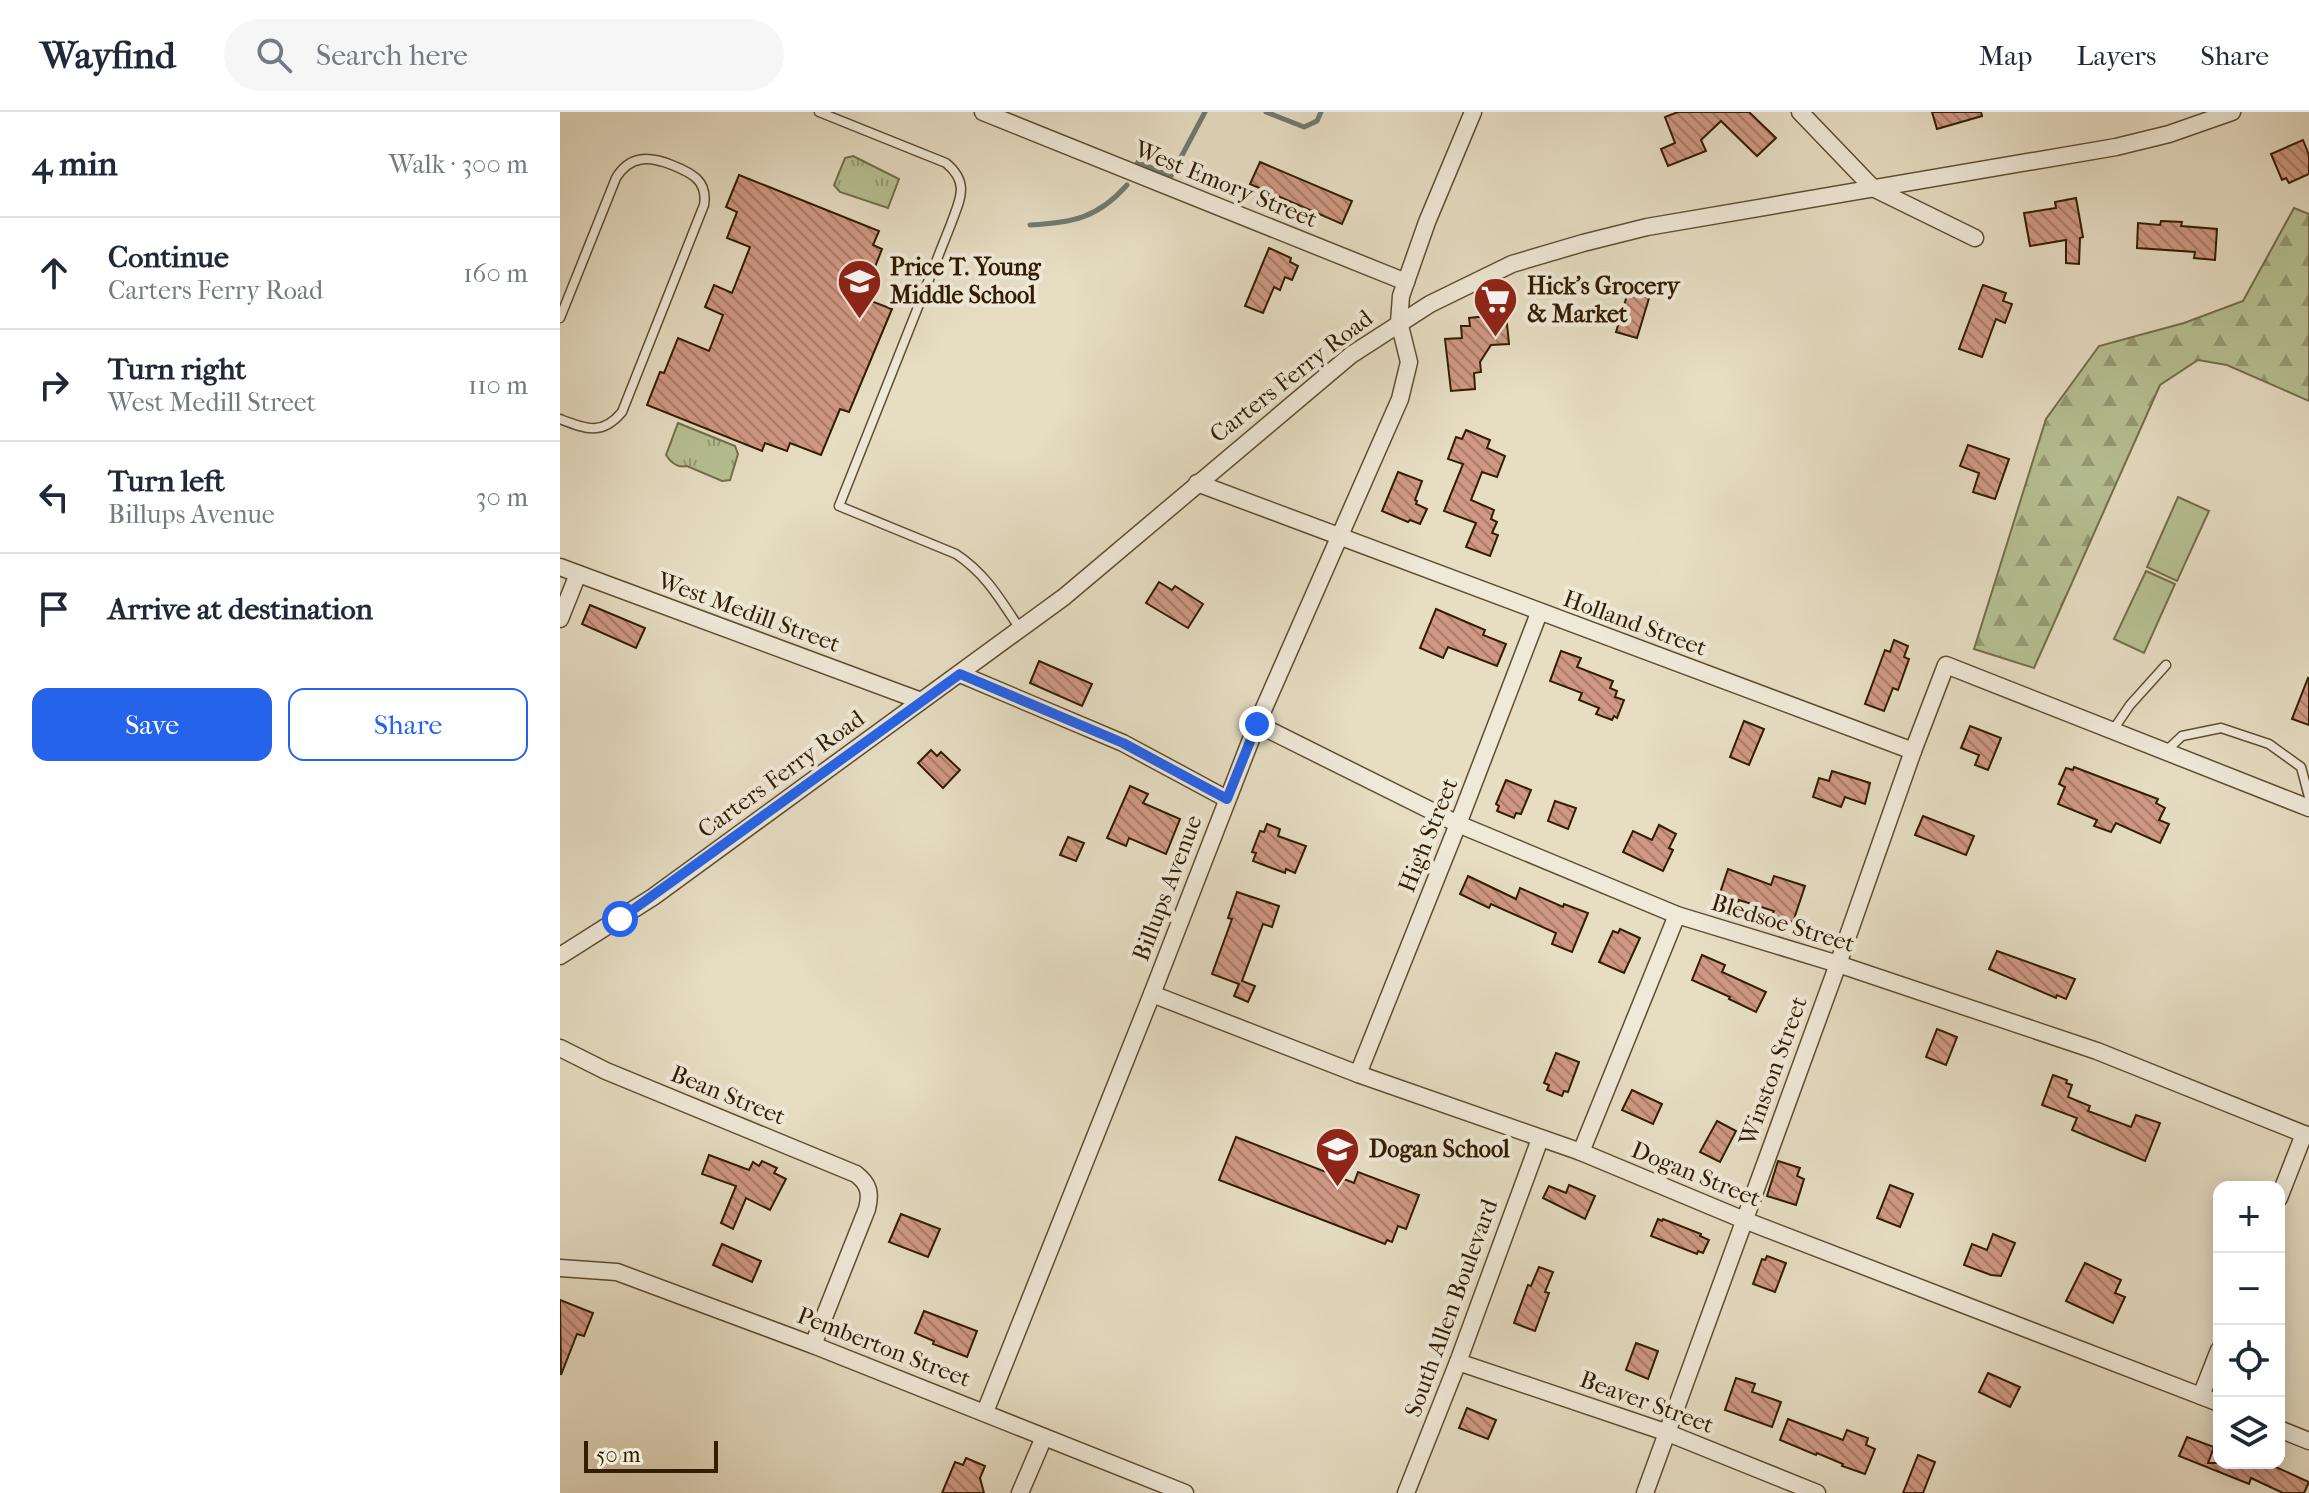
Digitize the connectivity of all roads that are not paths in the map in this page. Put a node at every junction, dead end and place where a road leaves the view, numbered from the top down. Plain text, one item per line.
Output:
1 (819, 112) edge
2 (983, 112) edge
3 (1473, 112) edge
4 (1800, 112) edge
5 (2232, 112) edge
6 (1873, 188) junction
7 (1975, 238) dead end
8 (560, 281) edge
9 (1406, 282) junction
10 (572, 286) junction
11 (560, 318) edge
12 (1399, 322) junction
13 (560, 419) edge
14 (1197, 483) junction
15 (1341, 537) junction
16 (560, 567) edge
17 (578, 574) junction
18 (1539, 613) junction
19 (560, 619) edge
20 (1020, 629) junction
21 (2166, 665) dead end
22 (960, 674) junction
23 (921, 701) junction
24 (1257, 724) junction
25 (2113, 731) junction
26 (1913, 751) junction
27 (2165, 751) junction
28 (2309, 797) edge
29 (1227, 799) junction
30 (2309, 808) edge
31 (1458, 824) junction
32 (1677, 915) junction
33 (560, 956) edge
34 (1838, 964) junction
35 (1152, 994) junction
36 (560, 1048) edge
37 (1358, 1074) junction
38 (2307, 1135) edge
39 (1540, 1139) junction
40 (1581, 1152) junction
41 (2285, 1184) edge
42 (1744, 1220) junction
43 (560, 1268) edge
44 (813, 1345) junction
45 (1458, 1362) junction
46 (2213, 1365) edge
47 (2201, 1396) junction
48 (2213, 1401) edge
49 (985, 1412) junction
50 (2285, 1431) edge
51 (1668, 1433) junction
52 (1044, 1437) junction
53 (2309, 1441) edge
54 (1020, 1493) edge
55 (1185, 1493) edge
56 (1406, 1493) edge
57 (1645, 1493) edge
58 (1817, 1493) edge

1 - 20 lane
2 - 9 street, West Emory Street
3 - 9 street, Billups Avenue
4 - 6 street
5 - 6 street, Carters Ferry Road
6 - 7 street
6 - 12 street, Carters Ferry Road
8 - 10 lane
9 - 12 street, Billups Avenue
10 - 11 lane
10 - 13 lane
12 - 14 street, Carters Ferry Road
12 - 15 street, Billups Avenue
14 - 15 street, Holland Street
14 - 20 street, Carters Ferry Road
15 - 18 street, Holland Street
15 - 24 street, Billups Avenue
16 - 17 street, West Medill Street
17 - 19 street
17 - 23 street, West Medill Street
18 - 26 street, Holland Street
18 - 31 street, High Street
20 - 22 street, Carters Ferry Road
21 - 25 lane
22 - 23 street, Carters Ferry Road
22 - 29 street
23 - 33 street, Carters Ferry Road
24 - 29 street, Billups Avenue
24 - 31 street, Bledsoe Street
25 - 26 street, Winston Street
25 - 27 street
26 - 34 street, Winston Street
27 - 28 lane
27 - 30 street
29 - 35 street, Billups Avenue
31 - 32 street, Bledsoe Street
31 - 37 street, High Street
32 - 34 street, Bledsoe Street
32 - 40 street
34 - 38 street, Bledsoe Street
34 - 42 street, Winston Street
35 - 37 street, Dogan Street
35 - 49 street, Billups Avenue
36 - 44 street, Bean Street
37 - 39 street, Dogan Street
38 - 41 street
39 - 40 street, Dogan Street
39 - 45 street, South Allen Boulevard
40 - 42 street, Dogan Street
42 - 47 street, Dogan Street
42 - 51 street, Winston Street
43 - 44 street, Pemberton Street
44 - 49 street, Pemberton Street
45 - 51 street, Beaver Street
45 - 56 street, South Allen Boulevard
46 - 47 street
47 - 48 street, Dogan Street
49 - 52 street, Pemberton Street
50 - 53 street
51 - 57 street, Winston Street
51 - 58 street, Beaver Street
52 - 54 street
52 - 55 street, Pemberton Street

